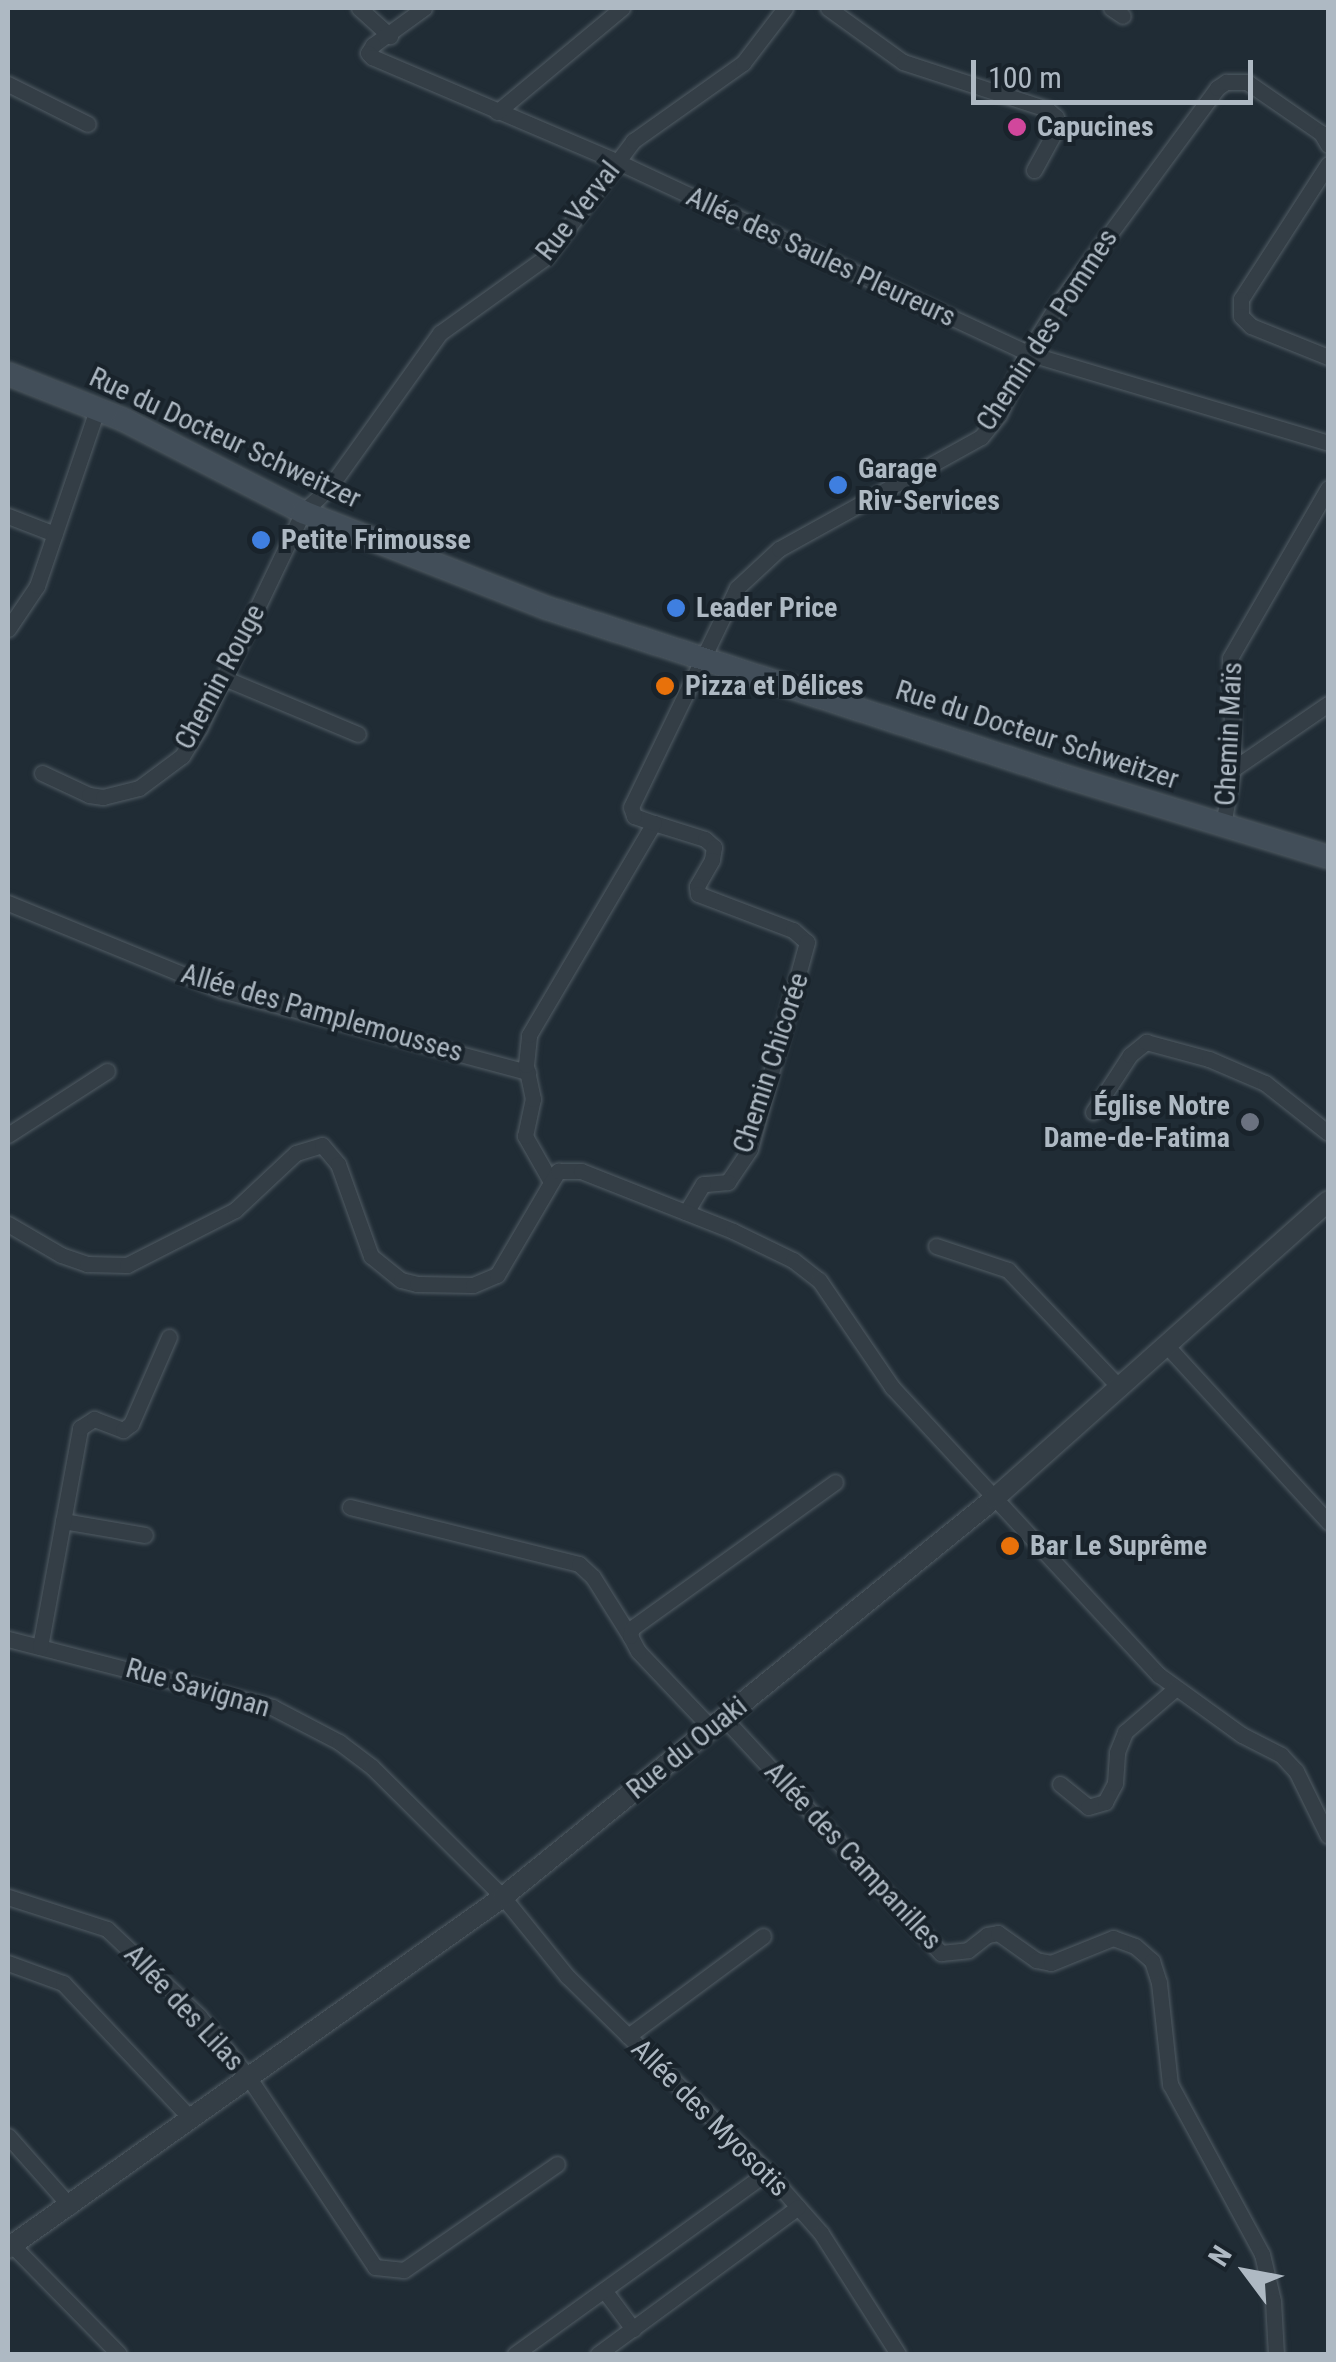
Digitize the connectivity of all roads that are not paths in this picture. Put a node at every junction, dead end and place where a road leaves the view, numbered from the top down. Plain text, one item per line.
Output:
1 (359, 8) edge
2 (424, 8) edge
3 (622, 8) edge
4 (786, 8) edge
5 (828, 8) edge
6 (390, 36) junction
7 (8, 84) edge
8 (497, 112) junction
9 (88, 124) dead end
10 (1328, 145) edge
11 (616, 161) junction
12 (1328, 164) edge
13 (1034, 170) dead end
14 (1027, 353) junction
15 (1328, 357) edge
16 (8, 374) edge
17 (97, 410) junction
18 (1328, 444) edge
19 (1328, 488) edge
20 (303, 512) junction
21 (8, 516) edge
22 (55, 534) junction
23 (8, 629) edge
24 (702, 658) junction
25 (224, 678) junction
26 (1328, 704) edge
27 (358, 734) dead end
28 (1233, 769) junction
29 (42, 773) dead end
30 (654, 823) junction
31 (1222, 825) junction
32 (1328, 857) edge
33 (8, 903) edge
34 (107, 1071) dead end
35 (528, 1072) junction
36 (1093, 1112) dead end
37 (1328, 1132) edge
38 (8, 1135) edge
39 (550, 1180) junction
40 (1327, 1206) edge
41 (686, 1212) junction
42 (8, 1224) edge
43 (936, 1246) dead end
44 (168, 1336) dead end
45 (1167, 1346) junction
46 (1120, 1388) junction
47 (835, 1482) dead end
48 (995, 1498) junction
49 (350, 1508) dead end
50 (63, 1521) junction
51 (1328, 1522) edge
52 (145, 1535) dead end
53 (630, 1636) junction
54 (8, 1639) edge
55 (40, 1647) junction
56 (1176, 1688) junction
57 (718, 1723) junction
58 (1060, 1784) dead end
59 (1328, 1836) edge
60 (8, 1897) edge
61 (503, 1897) junction
62 (764, 1936) dead end
63 (8, 1963) edge
64 (628, 2036) junction
65 (250, 2078) junction
66 (191, 2119) junction
67 (8, 2136) edge
68 (557, 2164) dead end
69 (767, 2172) junction
70 (70, 2206) junction
71 (798, 2207) junction
72 (10, 2247) edge
73 (604, 2290) junction
74 (633, 2329) junction
75 (119, 2354) edge
76 (515, 2354) edge
77 (598, 2354) edge
78 (898, 2354) edge
79 (1276, 2354) edge

1 - 6 street
2 - 6 street
3 - 8 street
4 - 11 street, Rue Verval
5 - 13 street
6 - 8 street, Allée des Saules Pleureurs
7 - 9 street
8 - 11 street, Allée des Saules Pleureurs
10 - 14 street, Chemin des Pommes
11 - 14 street, Allée des Saules Pleureurs
11 - 20 street, Rue Verval
12 - 15 street
14 - 18 street, Allée des Saules Pleureurs
14 - 24 street, Chemin des Pommes
16 - 17 main road, Rue du Docteur Schweitzer
17 - 20 main road, Rue du Docteur Schweitzer
17 - 22 street
19 - 28 street, Chemin Maïs
20 - 24 main road, Rue du Docteur Schweitzer
20 - 25 street, Chemin Rouge
21 - 22 street
22 - 23 street
24 - 30 street, Chemin des Pommes
24 - 31 main road, Rue du Docteur Schweitzer
25 - 27 street
25 - 29 street, Chemin Rouge
26 - 28 street
28 - 31 street, Chemin Maïs
30 - 35 street
30 - 41 street, Chemin Chicorée
31 - 32 main road, Rue du Docteur Schweitzer
33 - 35 street, Allée des Pamplemousses
34 - 38 street
35 - 39 street
36 - 37 street
39 - 41 street
39 - 42 street
40 - 45 street, Rue du Ouaki
41 - 48 street
43 - 46 street
44 - 50 street
45 - 46 street, Rue du Ouaki
45 - 51 street
46 - 48 street, Rue du Ouaki
47 - 53 street
48 - 56 street
48 - 57 street, Rue du Ouaki
49 - 53 street
50 - 52 street
50 - 55 street
53 - 57 street
54 - 55 street, Rue Savignan
55 - 61 street, Rue Savignan
56 - 58 street
56 - 59 street
57 - 61 street, Rue du Ouaki
57 - 79 street, Allée des Campanilles
60 - 65 street, Allée des Lilas
61 - 64 street, Allée des Myosotis
61 - 65 street, Rue du Ouaki
62 - 64 street
63 - 66 street
64 - 69 street, Allée des Myosotis
65 - 66 street, Rue du Ouaki
65 - 68 street, Allée des Lilas
66 - 70 street, Rue du Ouaki
67 - 70 street
69 - 71 street, Allée des Myosotis
69 - 73 street
70 - 72 street, Rue du Ouaki
71 - 74 street
71 - 78 street, Allée des Myosotis
72 - 75 street
73 - 74 street
73 - 76 street
74 - 77 street

